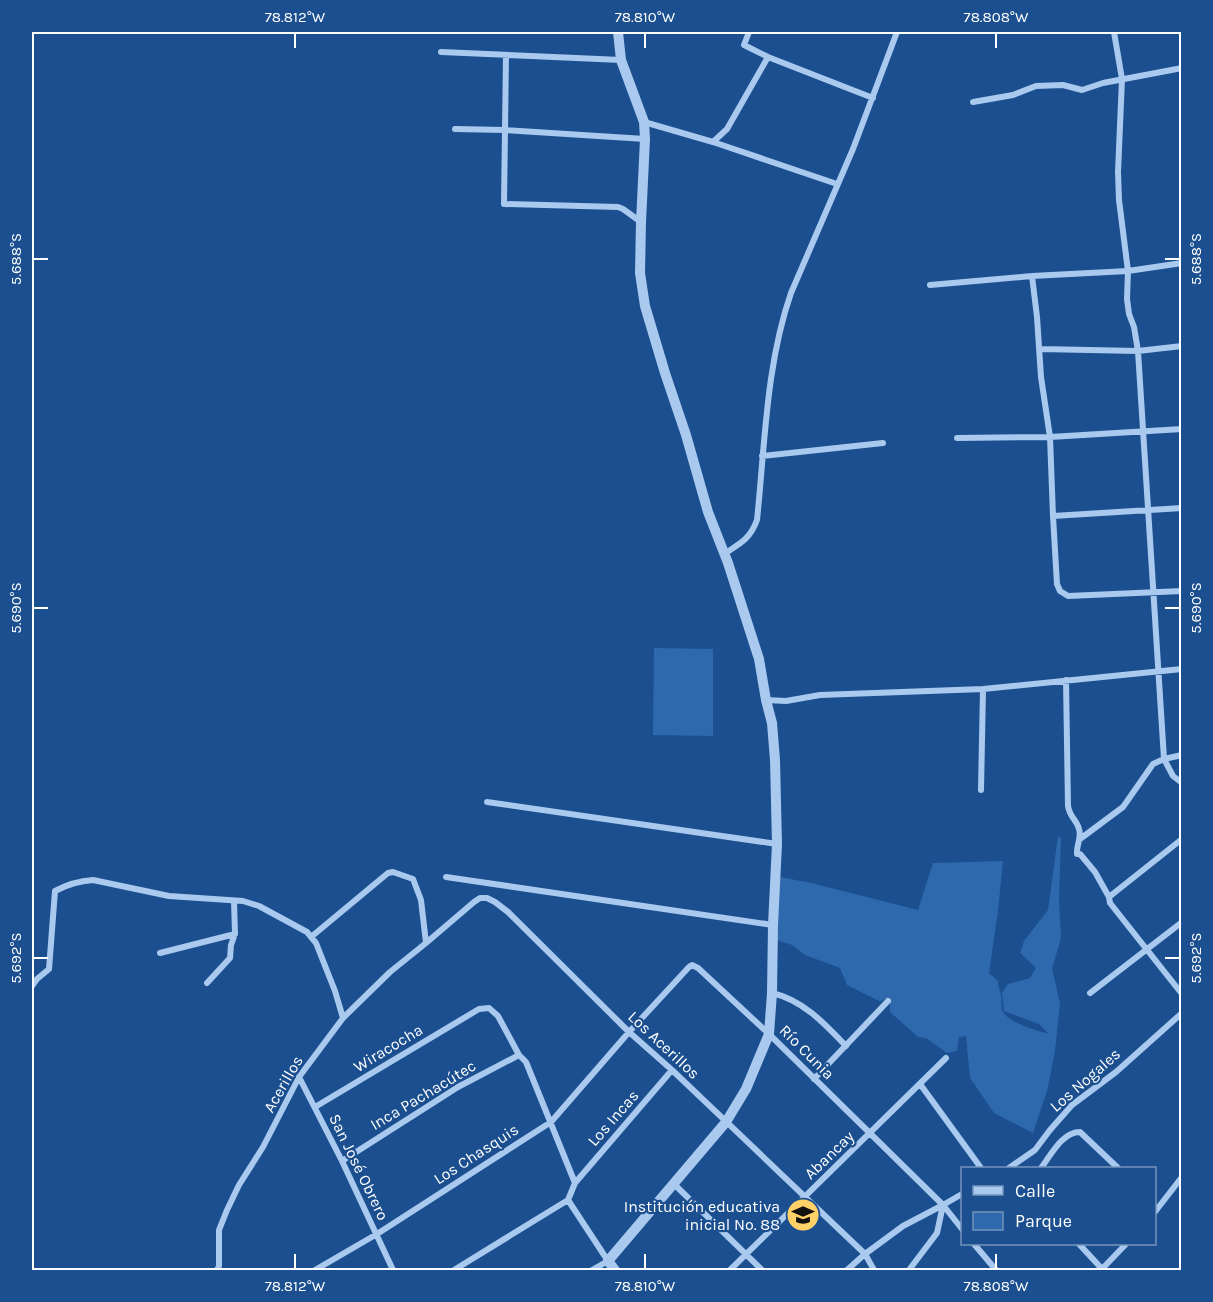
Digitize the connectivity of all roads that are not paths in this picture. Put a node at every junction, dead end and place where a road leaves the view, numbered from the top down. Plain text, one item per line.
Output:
1 (618, 32) edge
2 (749, 32) edge
3 (897, 32) edge
4 (1114, 32) edge
5 (441, 52) dead end
6 (506, 56) junction
7 (768, 57) junction
8 (621, 60) junction
9 (1182, 68) edge
10 (1122, 79) junction
11 (873, 98) junction
12 (973, 102) dead end
13 (644, 122) junction
14 (455, 129) dead end
15 (505, 130) junction
16 (645, 139) junction
17 (713, 142) junction
18 (837, 184) junction
19 (641, 222) junction
20 (1182, 263) edge
21 (1128, 271) junction
22 (1032, 276) junction
23 (930, 285) dead end
24 (1182, 346) edge
25 (1040, 349) junction
26 (1138, 351) junction
27 (1182, 429) edge
28 (1142, 431) junction
29 (1050, 437) junction
30 (957, 438) dead end
31 (883, 443) dead end
32 (762, 456) junction
33 (1182, 508) edge
34 (1147, 510) junction
35 (1053, 516) junction
36 (724, 554) junction
37 (1182, 591) edge
38 (1153, 593) junction
39 (1182, 669) edge
40 (1158, 670) junction
41 (1066, 680) junction
42 (983, 688) junction
43 (766, 700) junction
44 (1182, 755) edge
45 (1164, 759) junction
46 (1182, 783) edge
47 (981, 790) dead end
48 (487, 802) dead end
49 (1079, 839) junction
50 (1182, 839) edge
51 (777, 844) junction
52 (446, 877) dead end
53 (1109, 897) junction
54 (234, 901) junction
55 (1182, 922) edge
56 (773, 925) junction
57 (235, 934) junction
58 (311, 937) junction
59 (426, 943) junction
60 (1146, 950) junction
61 (160, 953) dead end
62 (207, 983) dead end
63 (32, 986) edge
64 (772, 993) junction
65 (1090, 993) dead end
66 (1182, 994) edge
67 (888, 1001) dead end
68 (1182, 1012) edge
69 (343, 1018) junction
70 (629, 1032) junction
71 (769, 1034) junction
72 (846, 1046) junction
73 (519, 1054) junction
74 (946, 1058) dead end
75 (672, 1070) junction
76 (299, 1077) junction
77 (814, 1079) junction
78 (920, 1084) junction
79 (315, 1107) junction
80 (551, 1122) junction
81 (726, 1122) junction
82 (870, 1134) junction
83 (342, 1161) junction
84 (980, 1167) edge
85 (1010, 1167) edge
86 (1042, 1167) edge
87 (1117, 1167) edge
88 (1182, 1177) edge
89 (575, 1183) junction
90 (674, 1184) junction
91 (961, 1195) edge
92 (806, 1197) junction
93 (568, 1200) junction
94 (943, 1205) junction
95 (1156, 1209) edge
96 (961, 1227) edge
97 (377, 1234) junction
98 (975, 1245) edge
99 (1080, 1245) edge
100 (1125, 1245) edge
101 (746, 1254) junction
102 (865, 1254) junction
103 (608, 1261) junction
104 (994, 1269) edge
105 (218, 1270) edge
106 (315, 1270) edge
107 (393, 1270) edge
108 (454, 1270) edge
109 (592, 1270) edge
110 (615, 1270) edge
111 (730, 1270) edge
112 (762, 1270) edge
113 (847, 1270) edge
114 (874, 1270) edge
115 (909, 1270) edge
116 (1102, 1270) edge

1 - 8 street
2 - 7 street
3 - 11 street
4 - 10 street
5 - 6 street
6 - 8 street
6 - 15 street
7 - 11 street
7 - 17 street
8 - 13 street
9 - 10 street
10 - 12 street
10 - 21 street
11 - 18 street
13 - 16 street
13 - 17 street
14 - 15 street
15 - 16 street
15 - 19 street
16 - 19 street
17 - 18 street
18 - 32 street
19 - 36 street
20 - 21 street
21 - 22 street
21 - 26 street
22 - 23 street
22 - 25 street
24 - 26 street
25 - 26 street
25 - 29 street
26 - 28 street
27 - 28 street
28 - 29 street
28 - 34 street
29 - 30 street
29 - 35 street
31 - 32 street
32 - 36 street
33 - 34 street
34 - 35 street
34 - 38 street
35 - 38 street
36 - 43 street
37 - 38 street
38 - 40 street
39 - 40 street
40 - 41 street
40 - 45 street
41 - 42 street
41 - 49 street
42 - 43 street
42 - 47 street
43 - 51 street
44 - 45 street
45 - 46 street
45 - 49 street
48 - 51 street
49 - 53 street
50 - 53 street
51 - 56 street
52 - 56 street
53 - 60 street
54 - 57 street
54 - 58 street
54 - 63 street
55 - 60 street
56 - 64 street
57 - 61 street
57 - 62 street
58 - 59 street
58 - 69 street
59 - 69 street, Acerillos
59 - 70 street, Los Acerillos
60 - 65 street
60 - 66 street
64 - 71 street
64 - 72 street
67 - 72 street
68 - 85 street, Los Nogales
69 - 76 street, Acerillos
70 - 71 street, Río Cunia
70 - 75 street, Los Acerillos
70 - 80 street, Los Chasquis
71 - 77 street, Río Cunia
71 - 81 street
72 - 77 street
73 - 79 street, Wiracocha
73 - 80 street
73 - 83 street, Inca Pachacútec
74 - 78 street, Abancay
75 - 81 street, Los Acerillos
75 - 89 street, Los Incas
76 - 79 street, San José Obrero
76 - 105 street, Acerillos
77 - 82 street, Río Cunia
78 - 82 street, Abancay
78 - 84 street
79 - 83 street, San José Obrero
80 - 89 street
80 - 97 street, Los Chasquis
81 - 90 street
81 - 92 street, Los Acerillos
82 - 92 street, Abancay
82 - 94 street, Río Cunia
83 - 97 street, San José Obrero
86 - 87 street
88 - 95 street
89 - 93 street, Los Incas
90 - 101 street
90 - 103 street
91 - 94 street
92 - 101 street, Abancay
92 - 102 street, Los Acerillos
93 - 103 street
93 - 108 street
94 - 96 street, Río Cunia
94 - 102 street
94 - 115 street
97 - 106 street, Los Chasquis
97 - 107 street, San José Obrero
98 - 104 street
99 - 116 street
100 - 116 street
101 - 111 street, Abancay
101 - 112 street
102 - 113 street
102 - 114 street, Los Acerillos
103 - 109 street
103 - 110 street

